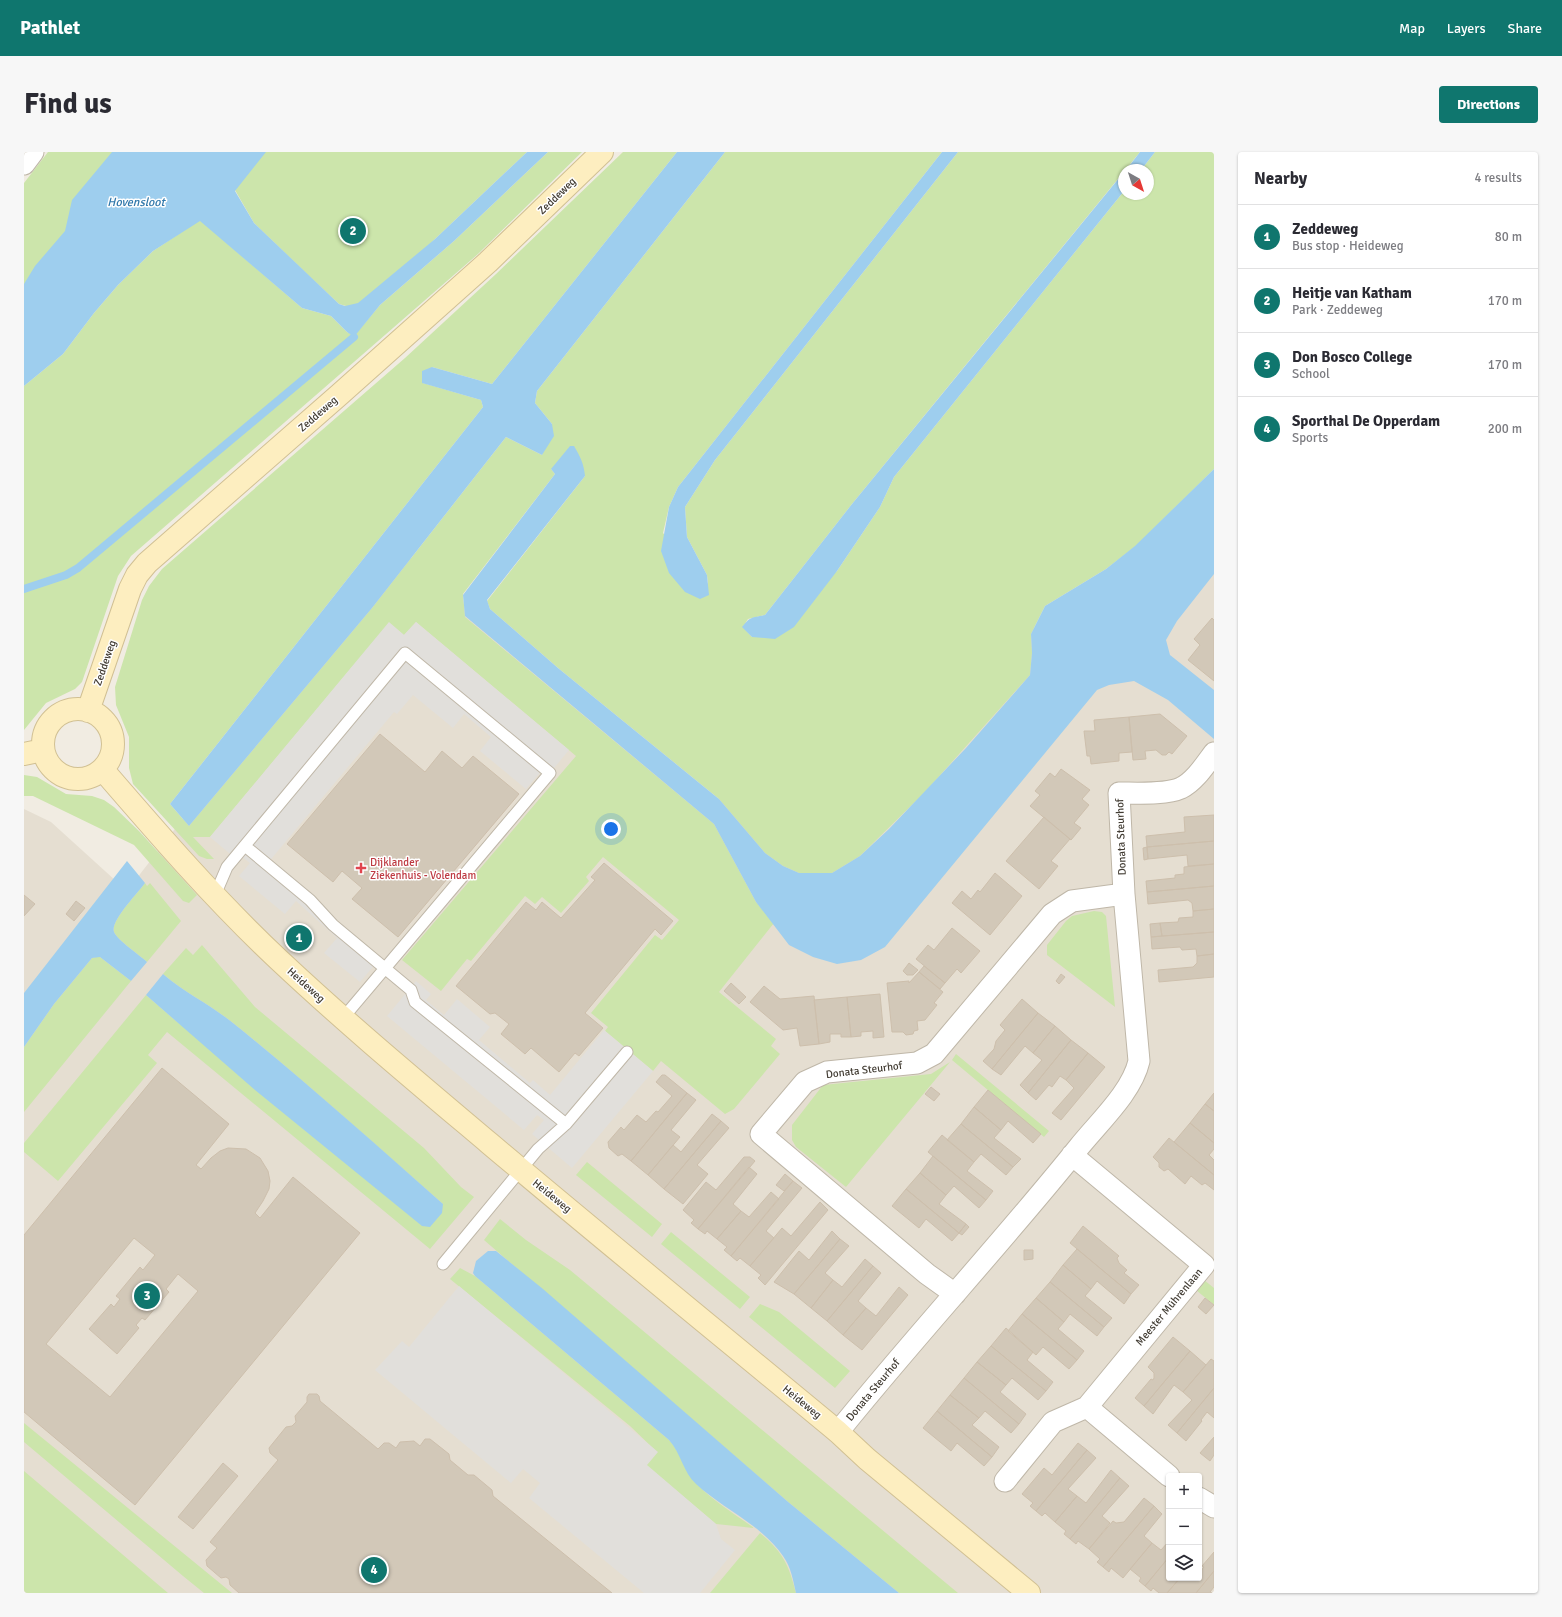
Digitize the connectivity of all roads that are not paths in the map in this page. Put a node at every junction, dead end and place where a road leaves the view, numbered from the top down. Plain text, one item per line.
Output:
1 (33, 152) edge
2 (602, 152) edge
3 (24, 164) edge
4 (88, 711) junction
5 (33, 752) edge
6 (1214, 753) edge
7 (103, 770) junction
8 (245, 846) junction
9 (1124, 894) junction
10 (215, 895) junction
11 (385, 968) junction
12 (343, 1018) junction
13 (627, 1052) dead end
14 (566, 1124) junction
15 (1072, 1155) junction
16 (522, 1171) junction
17 (1209, 1259) edge
18 (443, 1264) dead end
19 (955, 1294) junction
20 (1087, 1406) junction
21 (838, 1432) junction
22 (1166, 1473) edge
23 (1005, 1481) dead end
24 (1202, 1500) edge
25 (1214, 1507) edge
26 (1029, 1593) edge

1 - 3 street
2 - 4 street, Zeddeweg
4 - 5 street
4 - 7 street
5 - 7 street
6 - 9 street, Donata Steurhof
7 - 10 street, Heideweg
8 - 10 lane
8 - 11 lane
8 - 11 lane
9 - 15 street, Donata Steurhof
9 - 19 street, Donata Steurhof
10 - 12 street, Heideweg
11 - 12 lane
11 - 14 lane
12 - 16 street, Heideweg
13 - 14 lane
14 - 16 lane
15 - 17 street, Meester Mührenlaan
15 - 19 street, Donata Steurhof
16 - 18 lane
16 - 21 street, Heideweg
17 - 20 street, Meester Mührenlaan
19 - 21 street, Donata Steurhof
20 - 22 street
20 - 23 street, Meester Mührenlaan
21 - 26 street, Heideweg
24 - 25 street

